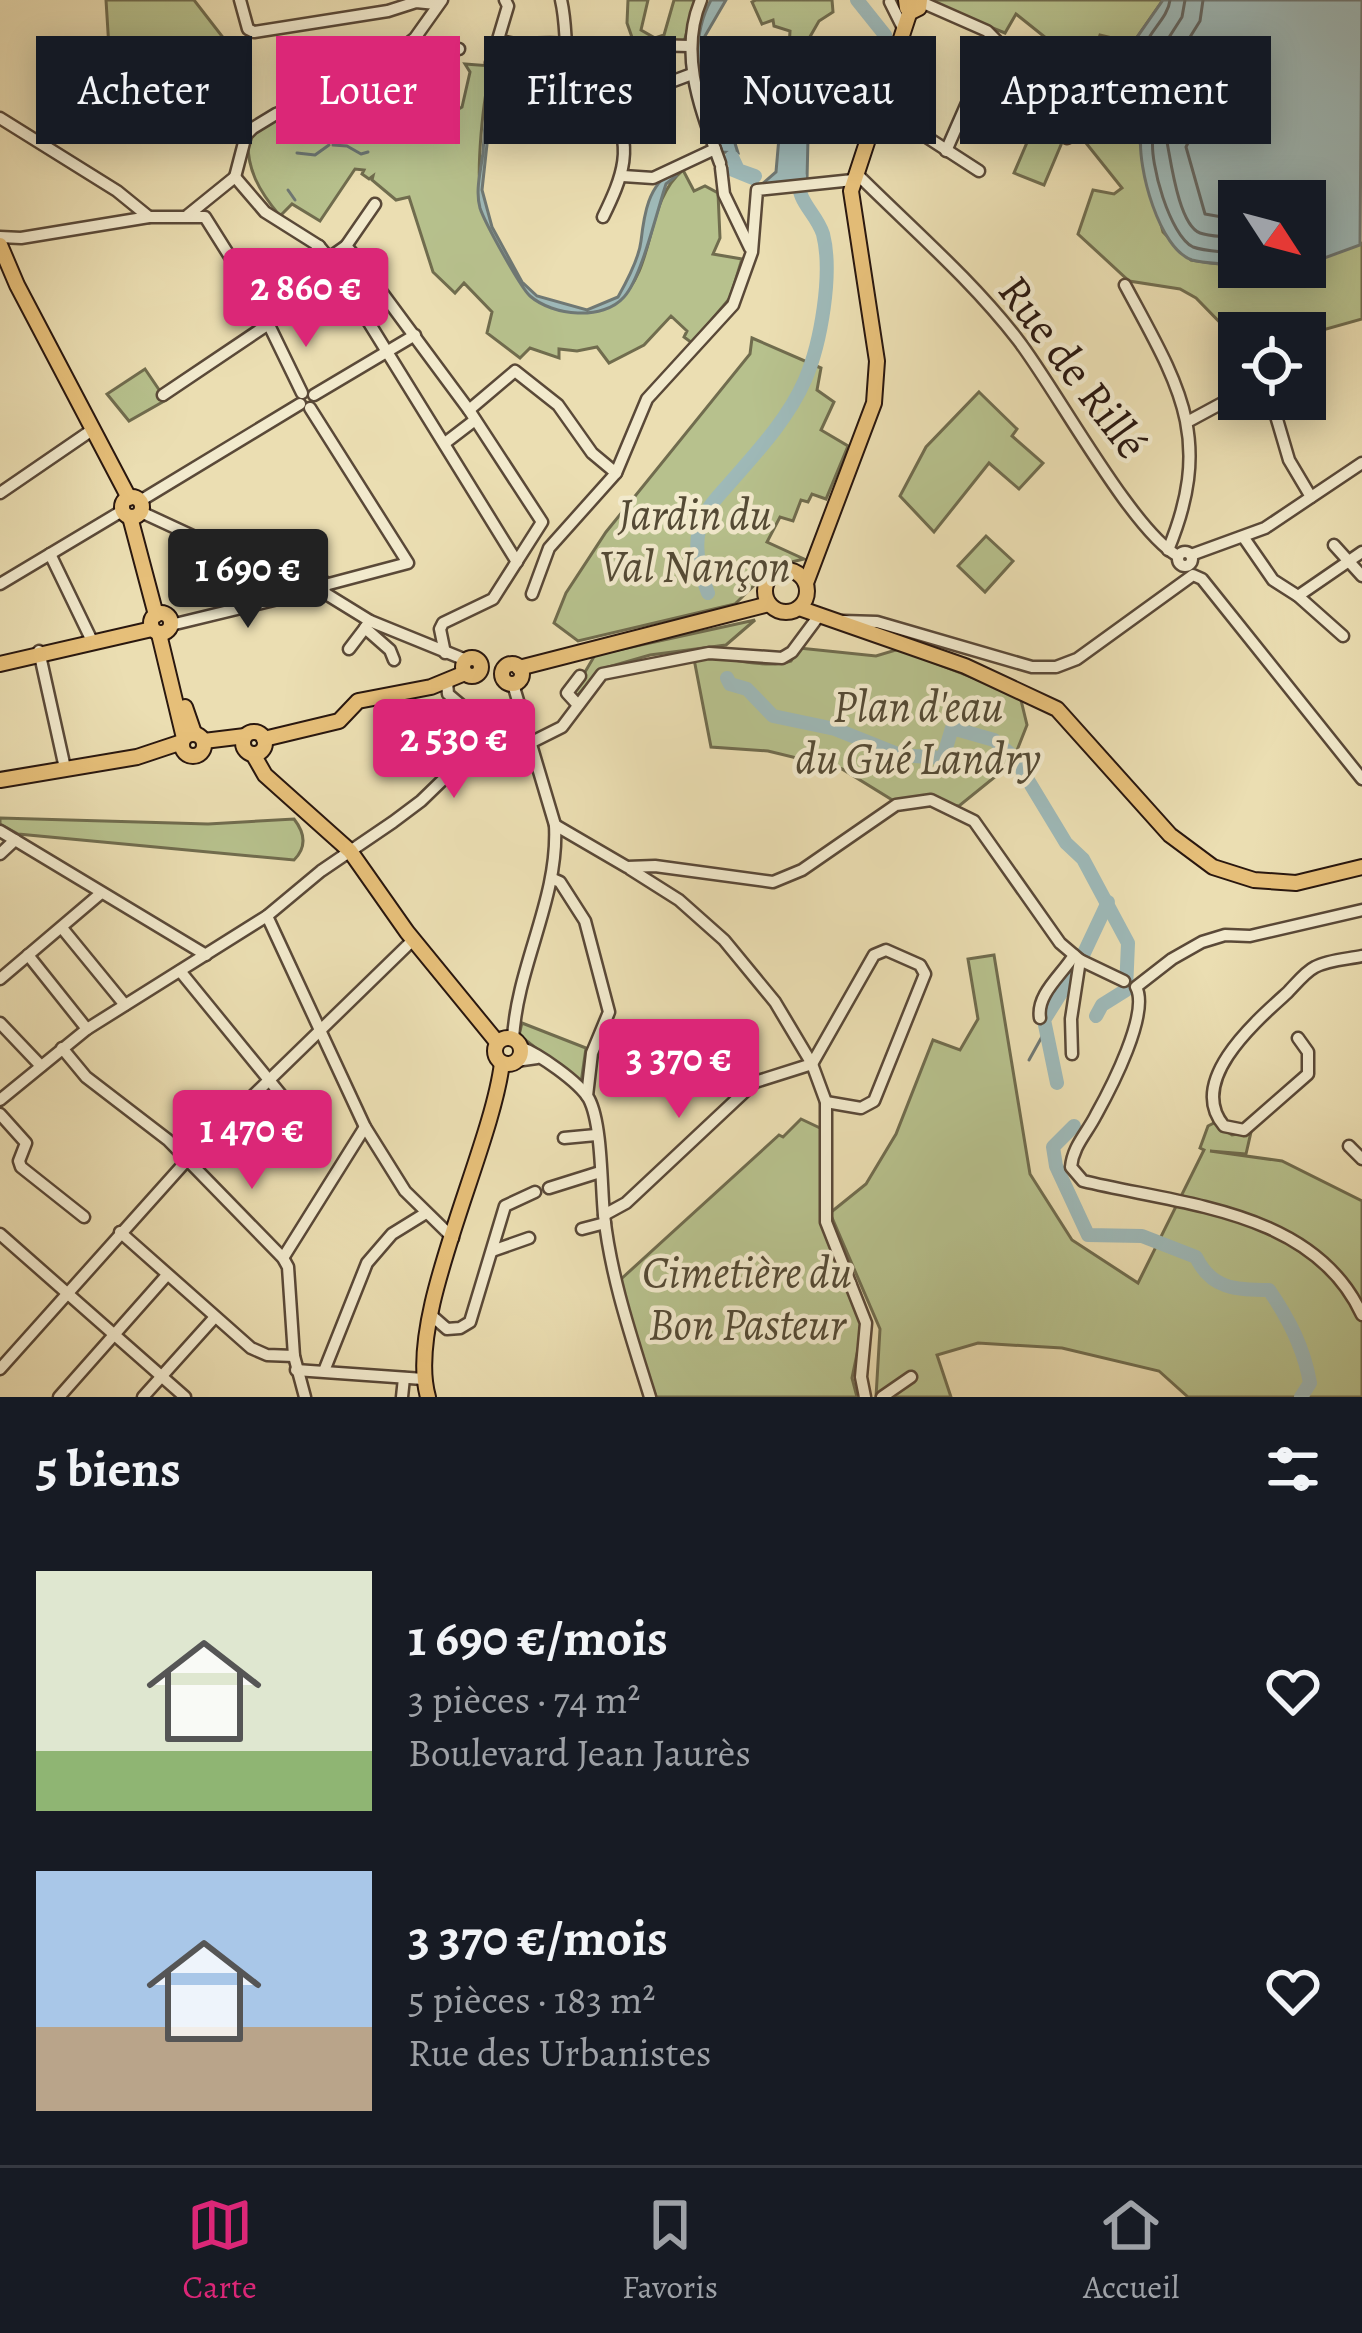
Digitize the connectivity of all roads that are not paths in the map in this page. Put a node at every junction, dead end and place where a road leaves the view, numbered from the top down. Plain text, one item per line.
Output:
1 (240, 0) edge
2 (505, 0) edge
3 (561, 0) edge
4 (701, 0) edge
5 (439, 2) edge
6 (905, 3) edge
7 (416, 36) edge
8 (501, 36) edge
9 (564, 36) edge
10 (900, 36) edge
11 (991, 36) edge
12 (676, 46) edge
13 (690, 46) junction
14 (692, 74) junction
15 (676, 79) edge
16 (276, 115) edge
17 (0, 118) edge
18 (960, 119) edge
19 (624, 144) edge
20 (865, 144) edge
21 (936, 144) edge
22 (715, 149) junction
23 (946, 151) junction
24 (979, 170) dead end
25 (623, 176) junction
26 (235, 177) junction
27 (854, 177) junction
28 (375, 204) dead end
29 (192, 216) junction
30 (149, 217) junction
31 (603, 217) dead end
32 (0, 241) edge
33 (319, 246) junction
34 (346, 246) junction
35 (752, 252) junction
36 (331, 263) junction
37 (6, 276) edge
38 (1125, 285) dead end
39 (267, 315) junction
40 (415, 335) junction
41 (388, 351) junction
42 (163, 395) dead end
43 (306, 400) junction
44 (1218, 405) edge
45 (472, 415) junction
46 (1277, 420) edge
47 (1189, 421) junction
48 (92, 430) junction
49 (446, 442) junction
50 (1362, 463) edge
51 (616, 473) junction
52 (0, 493) edge
53 (1311, 497) junction
54 (133, 509) junction
55 (1244, 538) junction
56 (1334, 545) dead end
57 (1362, 552) edge
58 (50, 554) junction
59 (520, 557) junction
60 (1348, 561) junction
61 (542, 562) junction
62 (250, 563) junction
63 (1186, 566) junction
64 (1362, 576) edge
65 (0, 584) edge
66 (317, 588) junction
67 (294, 589) junction
68 (532, 594) dead end
69 (801, 595) junction
70 (1298, 596) junction
71 (767, 598) junction
72 (247, 601) junction
73 (818, 617) junction
74 (847, 623) junction
75 (161, 624) junction
76 (368, 625) junction
77 (1343, 636) dead end
78 (92, 641) junction
79 (798, 642) junction
80 (349, 649) dead end
81 (39, 653) junction
82 (445, 653) junction
83 (394, 660) dead end
84 (0, 662) edge
85 (473, 667) junction
86 (510, 674) junction
87 (580, 676) dead end
88 (447, 682) junction
89 (520, 705) junction
90 (578, 705) junction
91 (493, 732) junction
92 (192, 743) junction
93 (530, 743) junction
94 (253, 745) junction
95 (65, 768) junction
96 (1362, 779) edge
97 (0, 780) edge
98 (555, 825) junction
99 (6, 835) edge
100 (350, 851) junction
101 (0, 854) edge
102 (627, 867) junction
103 (1362, 867) edge
104 (553, 879) junction
105 (100, 894) junction
106 (1362, 910) edge
107 (267, 916) junction
108 (62, 928) junction
109 (413, 940) junction
110 (28, 955) junction
111 (206, 955) junction
112 (1362, 956) edge
113 (1077, 957) junction
114 (180, 971) junction
115 (0, 979) edge
116 (1130, 984) junction
117 (125, 1006) junction
118 (1040, 1018) dead end
119 (0, 1024) edge
120 (87, 1029) junction
121 (319, 1029) junction
122 (1298, 1037) dead end
123 (62, 1048) junction
124 (510, 1052) junction
125 (1072, 1054) dead end
126 (812, 1064) junction
127 (41, 1066) junction
128 (267, 1080) junction
129 (0, 1100) edge
130 (589, 1100) junction
131 (826, 1102) junction
132 (0, 1114) edge
133 (304, 1124) dead end
134 (365, 1127) junction
135 (596, 1136) junction
136 (564, 1138) dead end
137 (1349, 1146) dead end
138 (188, 1159) junction
139 (1362, 1159) edge
140 (600, 1172) junction
141 (549, 1188) dead end
142 (536, 1192) dead end
143 (426, 1213) junction
144 (84, 1217) dead end
145 (604, 1219) junction
146 (583, 1229) dead end
147 (120, 1232) junction
148 (0, 1234) edge
149 (453, 1238) junction
150 (529, 1238) dead end
151 (493, 1251) junction
152 (283, 1258) junction
153 (167, 1275) junction
154 (67, 1294) junction
155 (431, 1315) junction
156 (1362, 1315) edge
157 (215, 1317) junction
158 (115, 1335) junction
159 (295, 1363) junction
160 (0, 1369) edge
161 (324, 1371) junction
162 (162, 1376) junction
163 (911, 1377) dead end
164 (404, 1378) junction
165 (423, 1379) junction
166 (59, 1397) edge
167 (143, 1397) edge
168 (185, 1397) edge
169 (304, 1397) edge
170 (402, 1397) edge
171 (428, 1397) edge
172 (650, 1397) edge
173 (865, 1397) edge
174 (882, 1397) edge

1 - 5 street
2 - 8 street
3 - 9 street
4 - 13 street
5 - 7 street
6 - 10 main road
6 - 11 street
12 - 13 street
13 - 14 street
14 - 15 street
14 - 22 street
16 - 26 street
17 - 30 street
18 - 23 street
19 - 25 street
20 - 27 main road
21 - 23 street
22 - 25 street
22 - 35 street
23 - 24 street
25 - 31 street
26 - 29 street
26 - 33 street
27 - 35 street
27 - 63 street, Rue de Rillé
27 - 69 main road
28 - 34 street
29 - 30 street
29 - 39 street
30 - 32 street
32 - 37 main road
33 - 36 street
33 - 39 street
34 - 36 street
34 - 40 street
35 - 51 street
36 - 41 street
37 - 48 main road
38 - 47 street
39 - 42 street
39 - 43 street
40 - 41 street
40 - 45 street
41 - 43 street
41 - 49 street
43 - 54 street
43 - 66 street
44 - 47 street
45 - 49 street
45 - 51 street
45 - 59 street
46 - 53 street
47 - 63 street
48 - 52 street
48 - 54 main road
49 - 59 street
50 - 53 street
51 - 61 street
53 - 55 street
54 - 58 street
54 - 62 street
54 - 75 main road
55 - 63 street
55 - 70 street
56 - 60 street
57 - 60 street
58 - 65 street
58 - 78 street
59 - 61 street
59 - 82 street
60 - 64 street
60 - 70 street
61 - 68 street
62 - 67 street
62 - 72 street
63 - 74 street
63 - 96 street, Rue de Rillé
66 - 67 street
66 - 75 street
66 - 76 street
67 - 72 street
69 - 71 main road
69 - 71 main road
69 - 73 main road
69 - 74 main road
69 - 79 street
70 - 77 street
71 - 86 main road
72 - 75 street
73 - 74 main road
73 - 79 street
74 - 103 main road
75 - 78 main road
75 - 92 main road
76 - 80 street
76 - 82 street
76 - 83 street
78 - 81 main road
79 - 90 street
81 - 84 main road
81 - 95 street
82 - 85 street
85 - 86 main road
85 - 88 main road
86 - 89 street
87 - 90 street
88 - 91 street
88 - 94 main road
89 - 91 street
89 - 93 street
90 - 93 street
91 - 100 street
92 - 94 main road
92 - 95 main road
93 - 98 street
94 - 100 main road
95 - 97 main road
98 - 102 street
98 - 104 street
99 - 101 street
99 - 105 street
100 - 107 street
100 - 109 main road
102 - 113 street
102 - 126 street
104 - 124 street
104 - 130 street
105 - 108 street
105 - 111 street
106 - 116 street
107 - 111 street
107 - 121 street
108 - 110 street
108 - 117 street
109 - 121 street
109 - 124 main road
110 - 115 street
110 - 120 street
111 - 114 street
112 - 122 street
113 - 116 street
113 - 118 street
113 - 125 street
114 - 117 street
114 - 128 street
116 - 156 street
117 - 120 street
119 - 127 street
120 - 123 street
121 - 128 street
121 - 134 street
123 - 127 street
123 - 138 street
124 - 130 street
124 - 149 main road
126 - 131 street
126 - 131 street
126 - 145 street
127 - 129 street
128 - 133 street
128 - 138 street
130 - 135 street
131 - 173 street
132 - 144 street
134 - 143 street
134 - 152 street
135 - 136 street
135 - 140 street
137 - 139 street
138 - 147 street
138 - 152 street
140 - 141 street
140 - 145 street
142 - 151 street
143 - 149 street
143 - 161 street
145 - 146 street
145 - 172 street
147 - 153 street
147 - 154 street
148 - 154 street
149 - 155 main road
150 - 151 street
151 - 155 street
152 - 159 street
153 - 157 street
153 - 158 street
154 - 158 street
154 - 160 street
155 - 165 main road
157 - 159 street
157 - 162 street
158 - 162 street
158 - 166 street
159 - 161 street
159 - 169 street
161 - 164 street
162 - 167 street
162 - 168 street
163 - 174 street
164 - 165 street
164 - 170 street
165 - 171 main road

